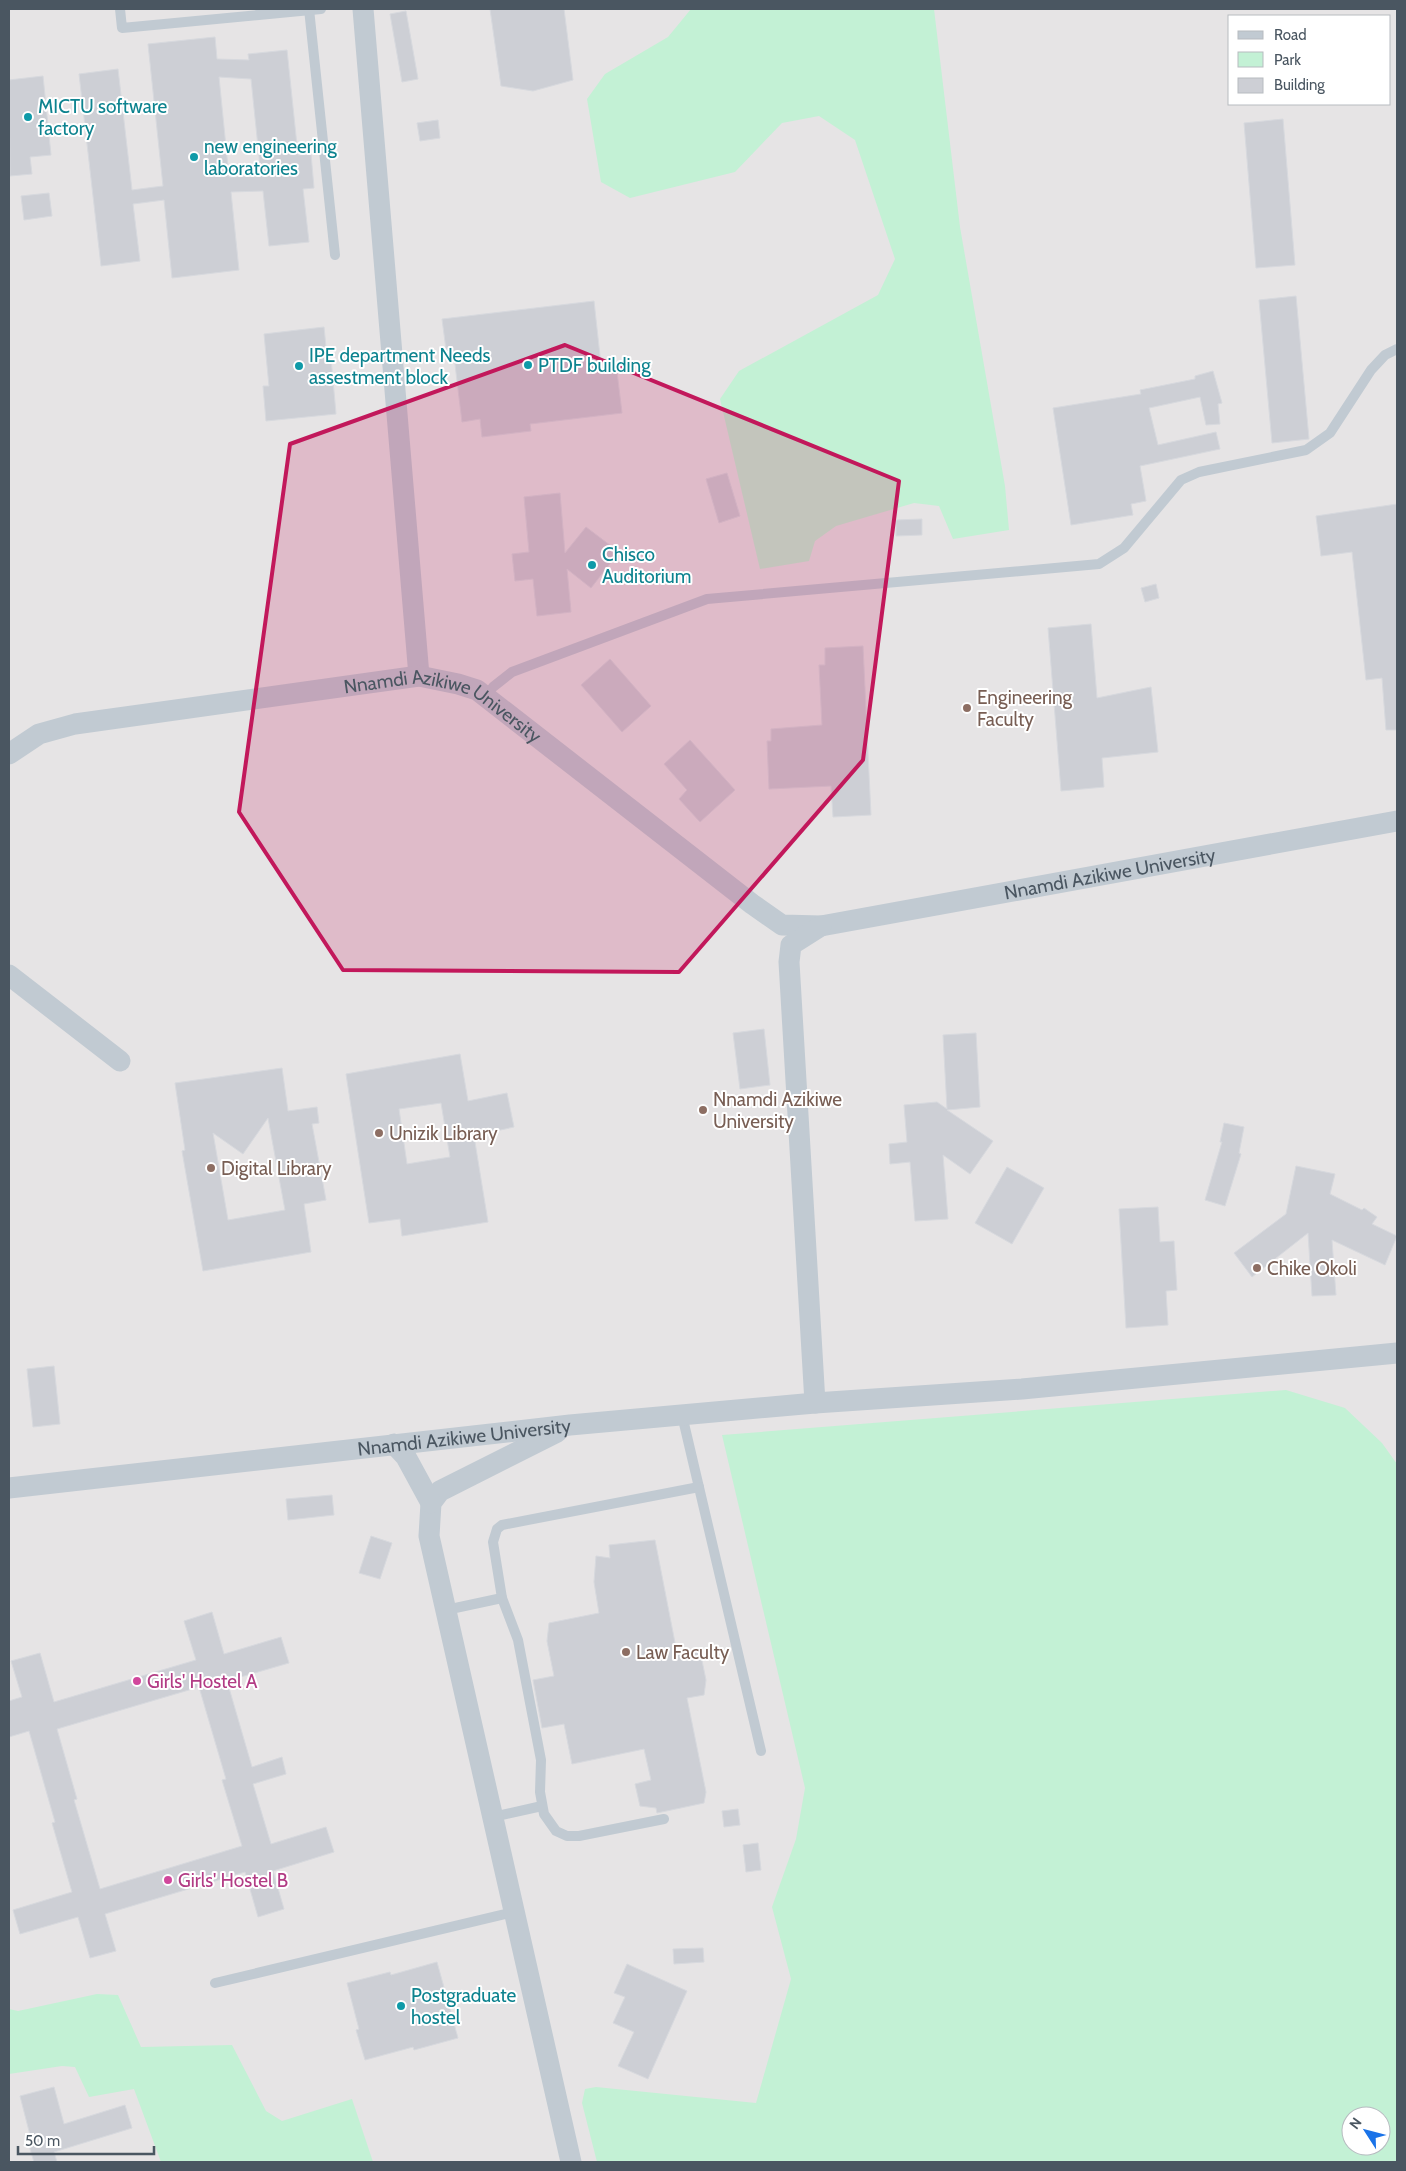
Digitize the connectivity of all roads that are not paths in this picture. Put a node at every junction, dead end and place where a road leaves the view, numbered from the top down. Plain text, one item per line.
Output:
1 (120, 9) edge
2 (309, 9) edge
3 (321, 9) edge
4 (363, 9) edge
5 (335, 255) dead end
6 (1397, 349) edge
7 (419, 676) junction
8 (485, 697) junction
9 (9, 754) edge
10 (1397, 821) edge
11 (782, 925) junction
12 (822, 926) junction
13 (792, 945) junction
14 (9, 975) edge
15 (120, 1061) dead end
16 (1397, 1353) edge
17 (815, 1403) junction
18 (682, 1415) junction
19 (570, 1425) junction
20 (394, 1444) junction
21 (699, 1487) junction
22 (9, 1488) edge
23 (431, 1503) junction
24 (502, 1598) junction
25 (446, 1610) junction
26 (761, 1752) dead end
27 (542, 1806) junction
28 (493, 1817) junction
29 (664, 1819) dead end
30 (514, 1912) junction
31 (215, 1983) dead end
32 (571, 2162) edge

1 - 2 lane
2 - 3 lane
2 - 5 lane
4 - 7 street
6 - 8 lane
7 - 8 street, Nnamdi Azikiwe University
7 - 9 street, Nnamdi Azikiwe University
8 - 11 street, Nnamdi Azikiwe University
10 - 12 street, Nnamdi Azikiwe University
11 - 12 street, Nnamdi Azikiwe University
11 - 13 street
12 - 13 street, Nnamdi Azikiwe University
13 - 17 street
14 - 15 street
16 - 17 street, Nnamdi Azikiwe University
17 - 18 street, Nnamdi Azikiwe University
18 - 19 street, Nnamdi Azikiwe University
18 - 21 lane
19 - 20 street, Nnamdi Azikiwe University
19 - 23 street
20 - 22 street, Nnamdi Azikiwe University
20 - 23 street
21 - 24 lane
21 - 26 lane
23 - 25 street
24 - 25 lane
24 - 27 lane
25 - 28 street
27 - 28 lane
27 - 29 lane
28 - 30 street
30 - 31 lane
30 - 32 street

